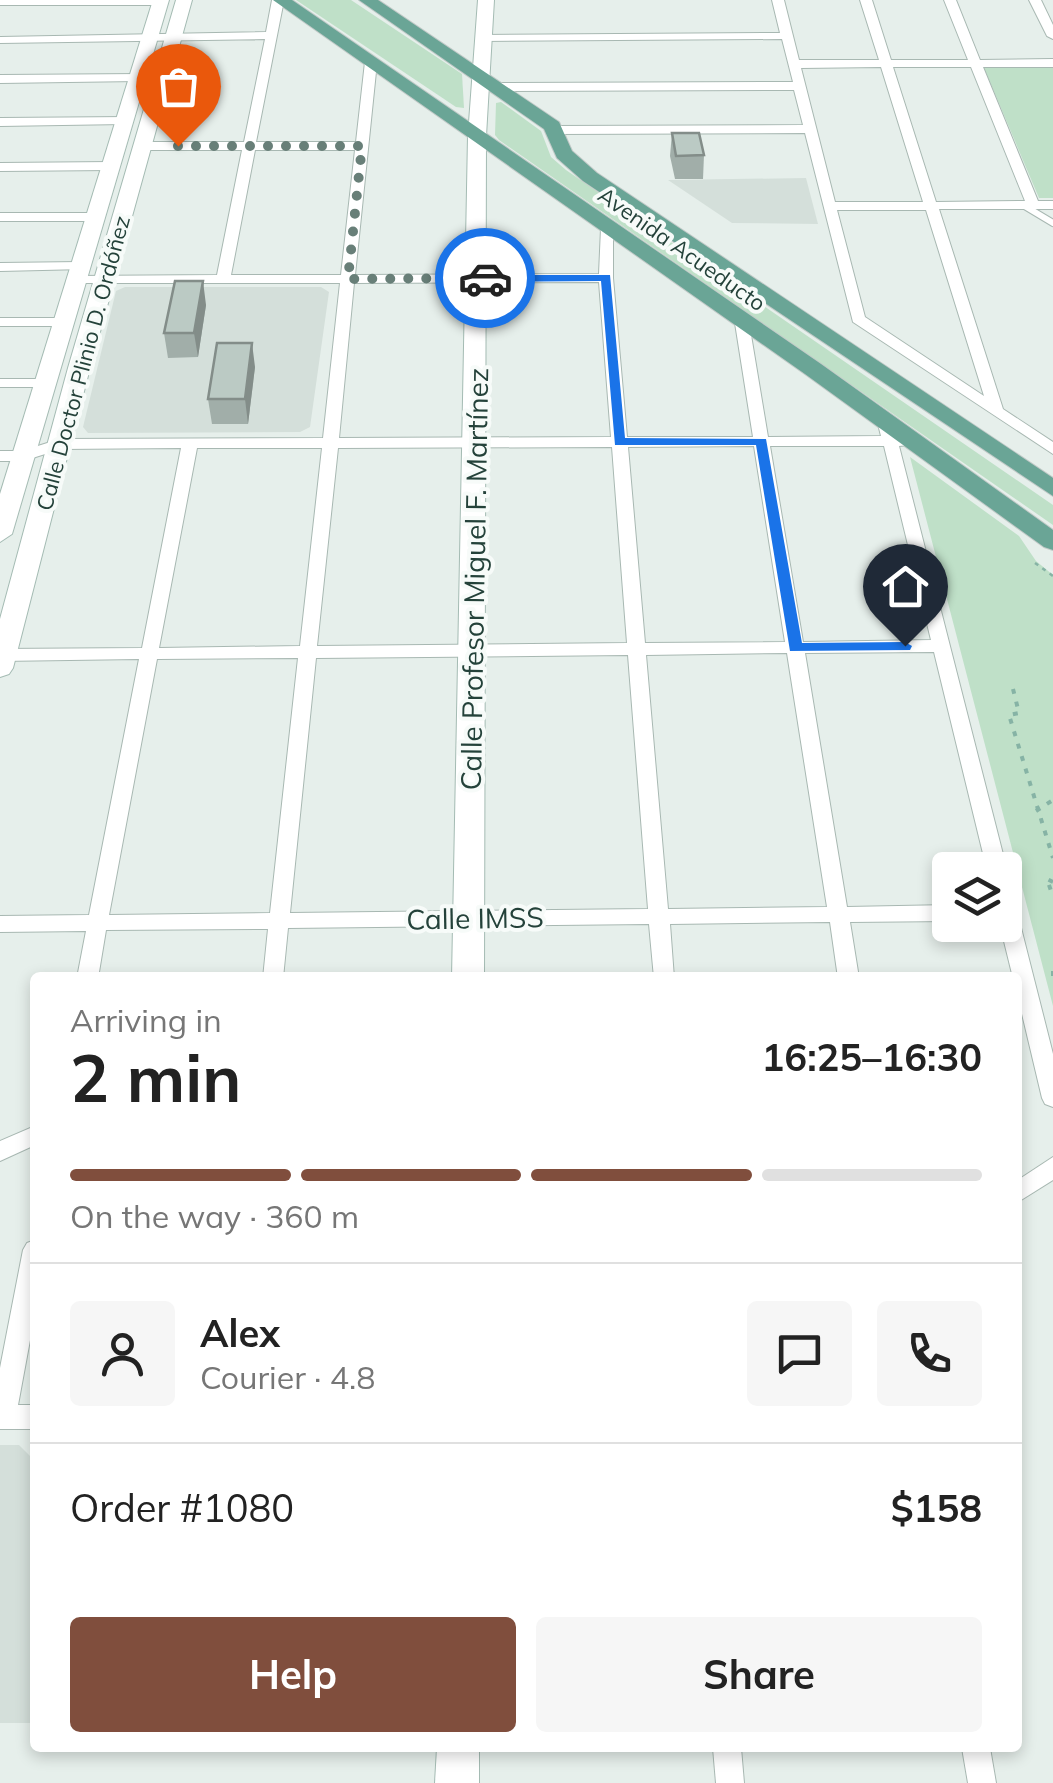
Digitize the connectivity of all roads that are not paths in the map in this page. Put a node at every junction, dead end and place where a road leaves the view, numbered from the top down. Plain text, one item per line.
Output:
1 (184, 0) edge
2 (280, 0) edge
3 (367, 0) edge
4 (486, 0) edge
5 (778, 0) edge
6 (866, 0) edge
7 (950, 0) edge
8 (1035, 0) edge
9 (160, 1) edge
10 (0, 2) edge
11 (270, 35) junction
12 (786, 36) junction
13 (1053, 36) edge
14 (174, 37) junction
15 (150, 38) junction
16 (482, 38) junction
17 (0, 40) edge
18 (371, 62) junction
19 (1053, 63) edge
20 (794, 64) junction
21 (887, 64) junction
22 (976, 64) junction
23 (138, 77) junction
24 (0, 79) edge
25 (489, 82) junction
26 (800, 86) junction
27 (125, 120) junction
28 (0, 122) edge
29 (556, 130) junction
30 (811, 130) junction
31 (477, 136) junction
32 (143, 146) junction
33 (249, 146) junction
34 (362, 146) junction
35 (111, 166) junction
36 (0, 167) edge
37 (1028, 205) junction
38 (1053, 205) edge
39 (831, 206) junction
40 (933, 206) junction
41 (0, 217) edge
42 (95, 217) junction
43 (1053, 223) edge
44 (608, 228) junction
45 (0, 267) edge
46 (78, 273) junction
47 (478, 278) junction
48 (606, 278) junction
49 (348, 279) junction
50 (106, 280) junction
51 (223, 280) junction
52 (0, 322) edge
53 (62, 322) junction
54 (742, 323) junction
55 (80, 368) junction
56 (47, 376) junction
57 (0, 383) edge
58 (996, 411) junction
59 (896, 434) junction
60 (762, 441) junction
61 (476, 442) junction
62 (620, 442) junction
63 (330, 443) junction
64 (60, 444) junction
65 (190, 444) junction
66 (1053, 449) edge
67 (0, 456) edge
68 (23, 456) junction
69 (1053, 489) edge
70 (0, 534) edge
71 (1053, 542) edge
72 (941, 646) junction
73 (796, 648) junction
74 (636, 649) junction
75 (473, 650) junction
76 (308, 652) junction
77 (150, 654) junction
78 (1, 659) edge
79 (992, 852) edge
80 (932, 913) edge
81 (839, 914) junction
82 (658, 916) junction
83 (469, 918) junction
84 (279, 921) junction
85 (98, 923) junction
86 (0, 924) edge
87 (1014, 942) edge
88 (88, 972) edge
89 (273, 972) edge
90 (468, 972) edge
91 (663, 972) edge
92 (849, 972) edge
93 (1022, 972) edge
94 (1022, 974) edge
95 (1053, 1098) edge
96 (30, 1137) edge
97 (0, 1152) edge
98 (1053, 1167) edge
99 (1022, 1189) edge
100 (30, 1275) edge
101 (1, 1417) edge
102 (30, 1417) edge
103 (727, 1752) edge
104 (977, 1752) edge
105 (730, 1783) edge
106 (982, 1783) edge

1 - 14 street, Calle Doctor Plinio D. Ordóñez
2 - 11 street
2 - 18 main road, Avenida Acueducto
3 - 25 main road, Avenida Acueducto
4 - 16 street, Calle Profesor Miguel F. Martínez
5 - 12 street
6 - 21 street
7 - 22 street
8 - 13 street
9 - 10 street
9 - 15 street, Calle Doctor Plinio D. Ordóñez
11 - 14 street
11 - 33 street
12 - 16 street
12 - 20 street
14 - 15 street
14 - 32 street, Calle Doctor Plinio D. Ordóñez
15 - 17 street
15 - 23 street, Calle Doctor Plinio D. Ordóñez
16 - 25 street, Calle Profesor Miguel F. Martínez
18 - 31 main road, Avenida Acueducto
18 - 34 street
19 - 22 street
20 - 21 street
20 - 26 street
21 - 22 street
21 - 40 street
22 - 37 street
23 - 24 street
23 - 27 street, Calle Doctor Plinio D. Ordóñez
25 - 26 street
25 - 29 main road, Avenida Acueducto
25 - 31 street, Calle Profesor Miguel F. Martínez
26 - 30 street
27 - 28 street
27 - 35 street, Calle Doctor Plinio D. Ordóñez
29 - 30 street
29 - 69 main road, Avenida Acueducto
30 - 39 street
31 - 44 main road, Avenida Acueducto
31 - 47 street, Calle Profesor Miguel F. Martínez
32 - 33 street
32 - 50 street, Calle Doctor Plinio D. Ordóñez
33 - 34 street
33 - 51 street
34 - 49 street
35 - 36 street
35 - 42 street, Calle Doctor Plinio D. Ordóñez
37 - 38 street
37 - 40 street
37 - 43 lane
39 - 40 street
39 - 58 street
40 - 58 street
41 - 42 street
42 - 46 street, Calle Doctor Plinio D. Ordóñez
44 - 48 street
44 - 54 main road, Avenida Acueducto
45 - 46 street
46 - 50 street
46 - 53 street, Calle Doctor Plinio D. Ordóñez
47 - 48 street
47 - 49 street
47 - 61 street, Calle Profesor Miguel F. Martínez
48 - 62 street
49 - 51 street
49 - 63 street
50 - 51 street
50 - 55 street, Calle Doctor Plinio D. Ordóñez
52 - 53 street
53 - 56 street, Calle Doctor Plinio D. Ordóñez
54 - 59 main road, Avenida Acueducto
54 - 60 street
55 - 56 street
55 - 64 street, Calle Doctor Plinio D. Ordóñez
56 - 57 street
56 - 68 street, Calle Doctor Plinio D. Ordóñez
58 - 66 street
59 - 60 street
59 - 71 main road, Avenida Acueducto
59 - 72 street
60 - 62 street
60 - 73 street
61 - 62 street
61 - 63 street
61 - 75 street, Calle Profesor Miguel F. Martínez
62 - 74 street
63 - 65 street
63 - 76 street
64 - 65 street
64 - 68 street
64 - 78 street, Calle Doctor Plinio D. Ordóñez
65 - 77 street
67 - 68 street
68 - 70 street, Calle Doctor Plinio D. Ordóñez
72 - 73 street
72 - 79 street
73 - 74 street
73 - 81 street
74 - 75 street
74 - 82 street
75 - 76 street
75 - 83 street, Calle Profesor Miguel F. Martínez
76 - 77 street
76 - 84 street
77 - 78 street
77 - 85 street
80 - 81 street, Calle IMSS
81 - 82 street, Calle IMSS
81 - 92 street
82 - 83 street, Calle IMSS
82 - 91 street
83 - 84 street, Calle IMSS
83 - 90 street, Calle Profesor Miguel F. Martínez
84 - 85 street, Calle IMSS
84 - 89 street
85 - 86 street, Calle IMSS
85 - 88 street
87 - 93 street
94 - 95 street
96 - 97 street
98 - 99 street
100 - 101 street
101 - 102 street
103 - 105 street
104 - 106 street

